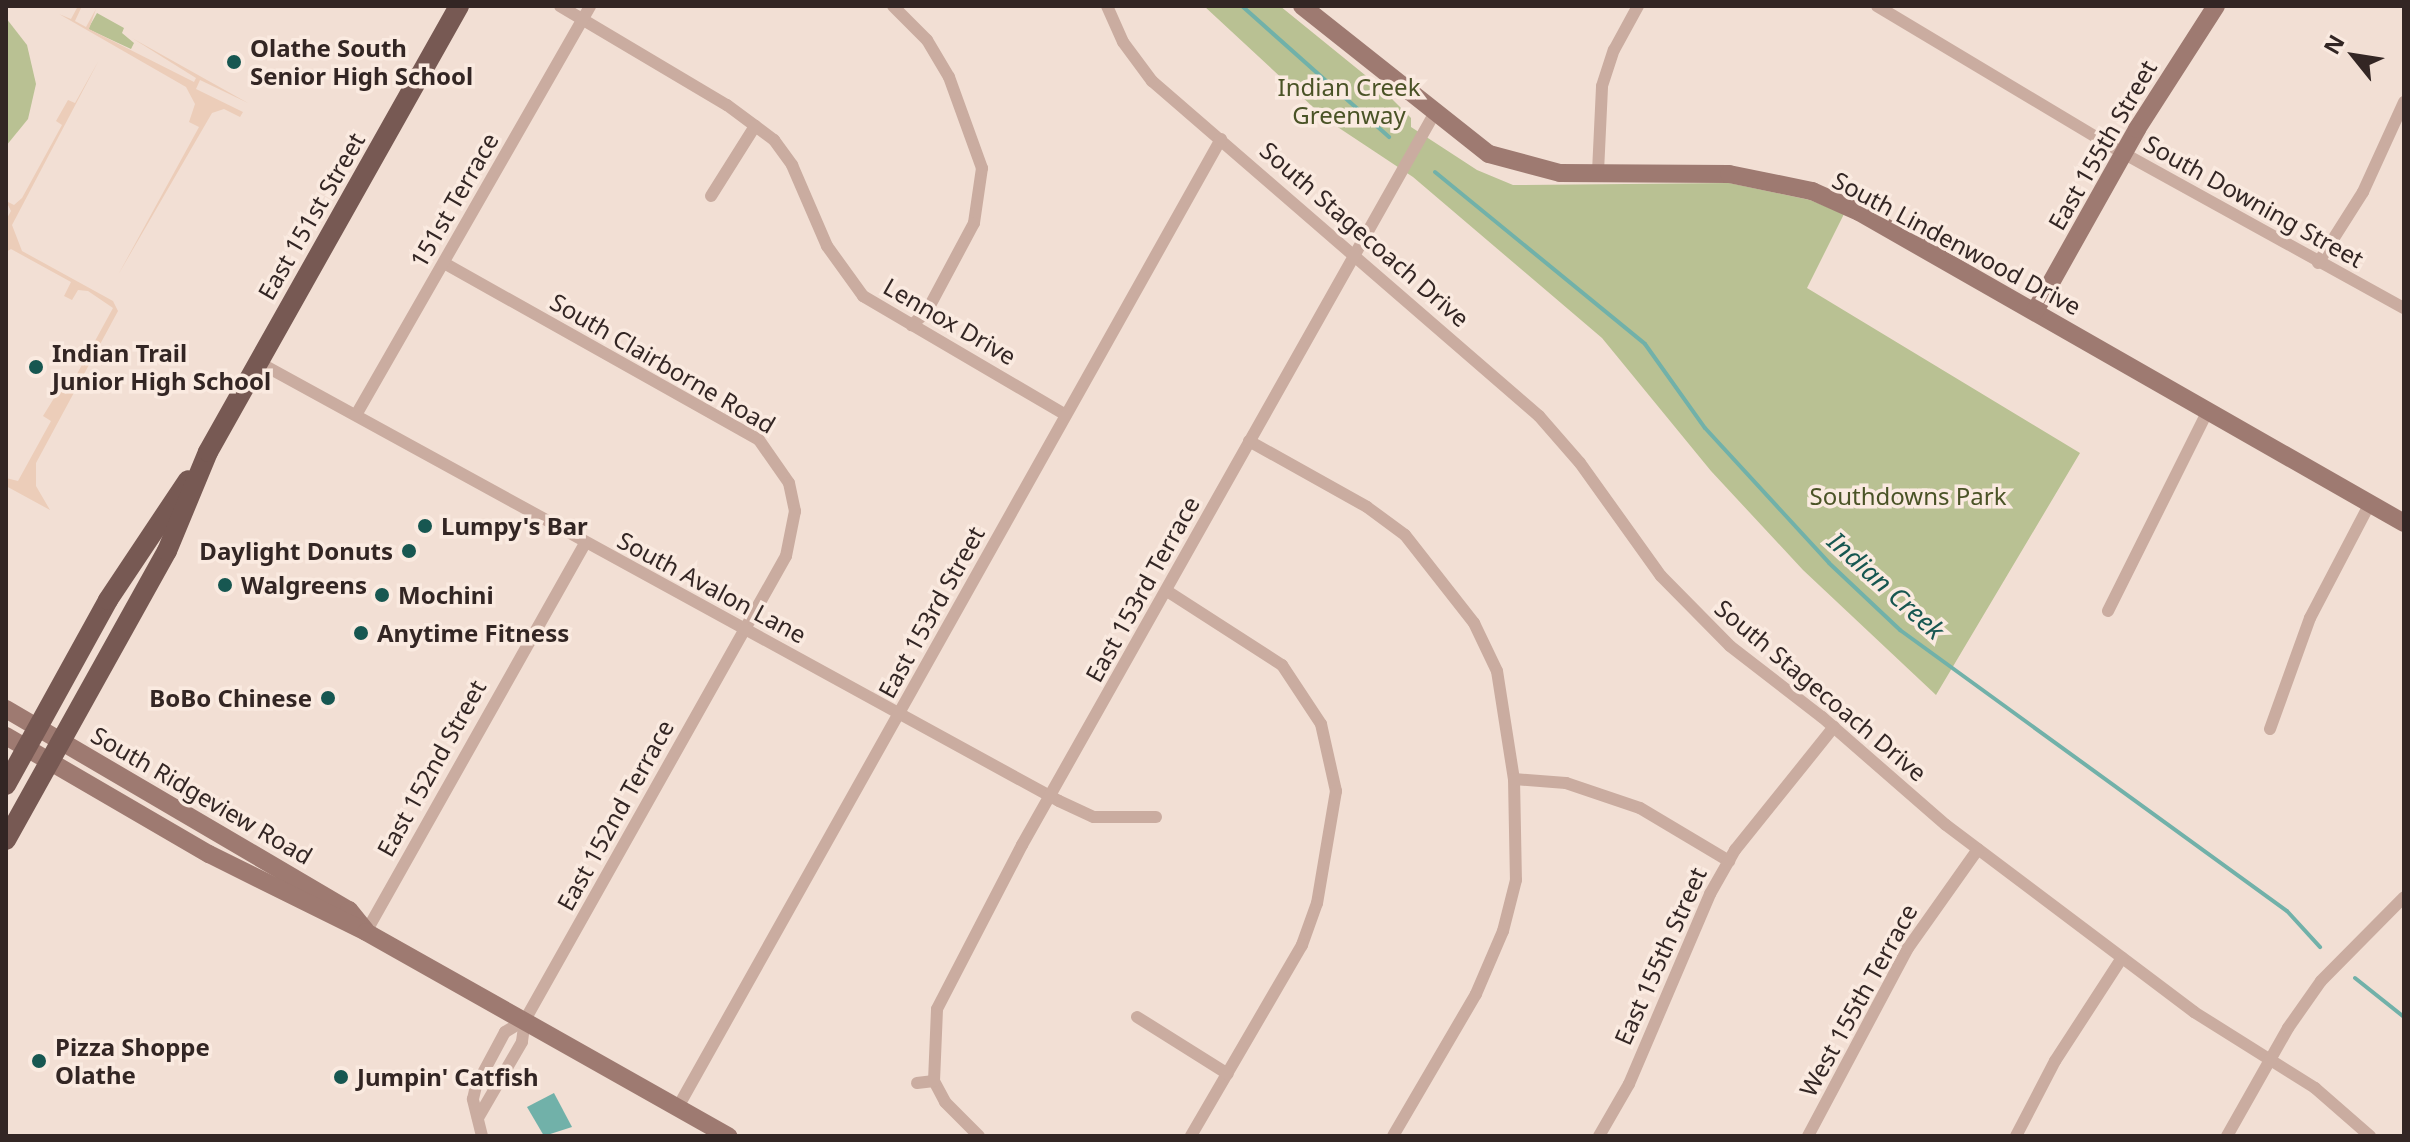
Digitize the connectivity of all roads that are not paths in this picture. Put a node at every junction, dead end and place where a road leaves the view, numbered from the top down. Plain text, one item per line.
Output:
1 (459, 6) edge
2 (560, 6) edge
3 (590, 6) edge
4 (893, 6) edge
5 (1107, 6) edge
6 (1302, 6) edge
7 (1638, 6) edge
8 (1877, 6) edge
9 (2216, 6) edge
10 (583, 19) junction
11 (2404, 102) edge
12 (1434, 114) junction
13 (755, 126) junction
14 (1221, 139) junction
15 (2123, 153) junction
16 (1598, 172) junction
17 (711, 196) dead end
18 (1355, 253) junction
19 (444, 263) junction
20 (2318, 263) junction
21 (2404, 308) edge
22 (2035, 311) junction
23 (912, 325) junction
24 (258, 362) junction
25 (2208, 410) junction
26 (356, 415) junction
27 (1066, 415) junction
28 (1249, 441) junction
29 (208, 452) junction
30 (2370, 503) junction
31 (2404, 523) edge
32 (585, 543) junction
33 (1167, 591) junction
34 (2108, 611) dead end
35 (744, 632) junction
36 (6, 709) edge
37 (899, 713) junction
38 (38, 727) junction
39 (1834, 727) junction
40 (2270, 729) dead end
41 (6, 736) edge
42 (63, 742) junction
43 (27, 748) junction
44 (51, 762) junction
45 (1514, 779) junction
46 (6, 785) edge
47 (1050, 797) junction
48 (1156, 817) dead end
49 (6, 840) edge
50 (1978, 849) junction
51 (1729, 861) junction
52 (2404, 897) edge
53 (366, 932) junction
54 (2122, 958) junction
55 (1137, 1017) dead end
56 (525, 1020) junction
57 (2269, 1059) junction
58 (1228, 1074) junction
59 (934, 1081) junction
60 (917, 1083) dead end
61 (678, 1107) junction
62 (478, 1118) junction
63 (482, 1136) edge
64 (728, 1136) edge
65 (979, 1136) edge
66 (1191, 1136) edge
67 (1393, 1136) edge
68 (1599, 1136) edge
69 (1808, 1136) edge
70 (2016, 1136) edge
71 (2227, 1136) edge
72 (2370, 1136) edge

1 - 24 main road, East 151st Street
2 - 10 street, Lennox Drive
3 - 10 street, 151st Terrace
4 - 23 street
5 - 14 street, South Stagecoach Drive
6 - 12 street, South Lindenwood Drive
7 - 16 street
8 - 15 street, South Downing Street
9 - 15 street, East 155th Street
10 - 13 street, Lennox Drive
10 - 19 street, 151st Terrace
11 - 20 street
12 - 16 street, South Lindenwood Drive
12 - 18 street, East 153rd Terrace
13 - 17 street
13 - 23 street, Lennox Drive
14 - 18 street, South Stagecoach Drive
14 - 27 street, East 153rd Street
15 - 20 street, South Downing Street
15 - 22 street, East 155th Street
16 - 22 street, South Lindenwood Drive
18 - 28 street, East 153rd Terrace
18 - 39 street, South Stagecoach Drive
19 - 26 street, 151st Terrace
19 - 35 street, South Clairborne Road
20 - 21 street, South Downing Street
22 - 25 street, South Lindenwood Drive
23 - 27 street, Lennox Drive
24 - 26 street, South Avalon Lane
24 - 29 main road, East 151st Street
25 - 30 street, South Lindenwood Drive
25 - 34 street
26 - 32 street, South Avalon Lane
27 - 37 street, East 153rd Street
28 - 33 street, East 153rd Terrace
28 - 45 street
29 - 38 main road, East 151st Street
29 - 42 main road, East 151st Street
30 - 31 street, South Lindenwood Drive
30 - 40 street
32 - 35 street, South Avalon Lane
32 - 53 street, East 152nd Street
33 - 47 street, East 153rd Terrace
33 - 58 street
35 - 37 street, South Avalon Lane
35 - 56 street, East 152nd Terrace
36 - 38 street, South Ridgeview Road
37 - 47 street, South Avalon Lane
37 - 61 street, East 153rd Street
38 - 42 street, South Ridgeview Road
38 - 43 main road, East 151st Street
39 - 50 street, South Stagecoach Drive
39 - 51 street, East 155th Street
41 - 43 street, South Ridgeview Road
42 - 44 main road, East 151st Street
42 - 53 street, South Ridgeview Road
43 - 44 street, South Ridgeview Road
43 - 46 main road, East 151st Street
44 - 49 main road, East 151st Street
44 - 53 street, South Ridgeview Road
45 - 51 street
45 - 67 street
47 - 48 street, South Avalon Lane
47 - 59 street, East 153rd Terrace
50 - 54 street, South Stagecoach Drive
50 - 69 street, West 155th Terrace
51 - 68 street, East 155th Street
52 - 57 street
53 - 56 street, South Ridgeview Road
54 - 57 street, South Stagecoach Drive
54 - 70 street
55 - 58 street
56 - 61 street, South Ridgeview Road
56 - 62 street
56 - 62 street
57 - 71 street
57 - 72 street, South Stagecoach Drive
58 - 66 street
59 - 60 street
59 - 65 street
61 - 64 street, South Ridgeview Road
62 - 63 street

